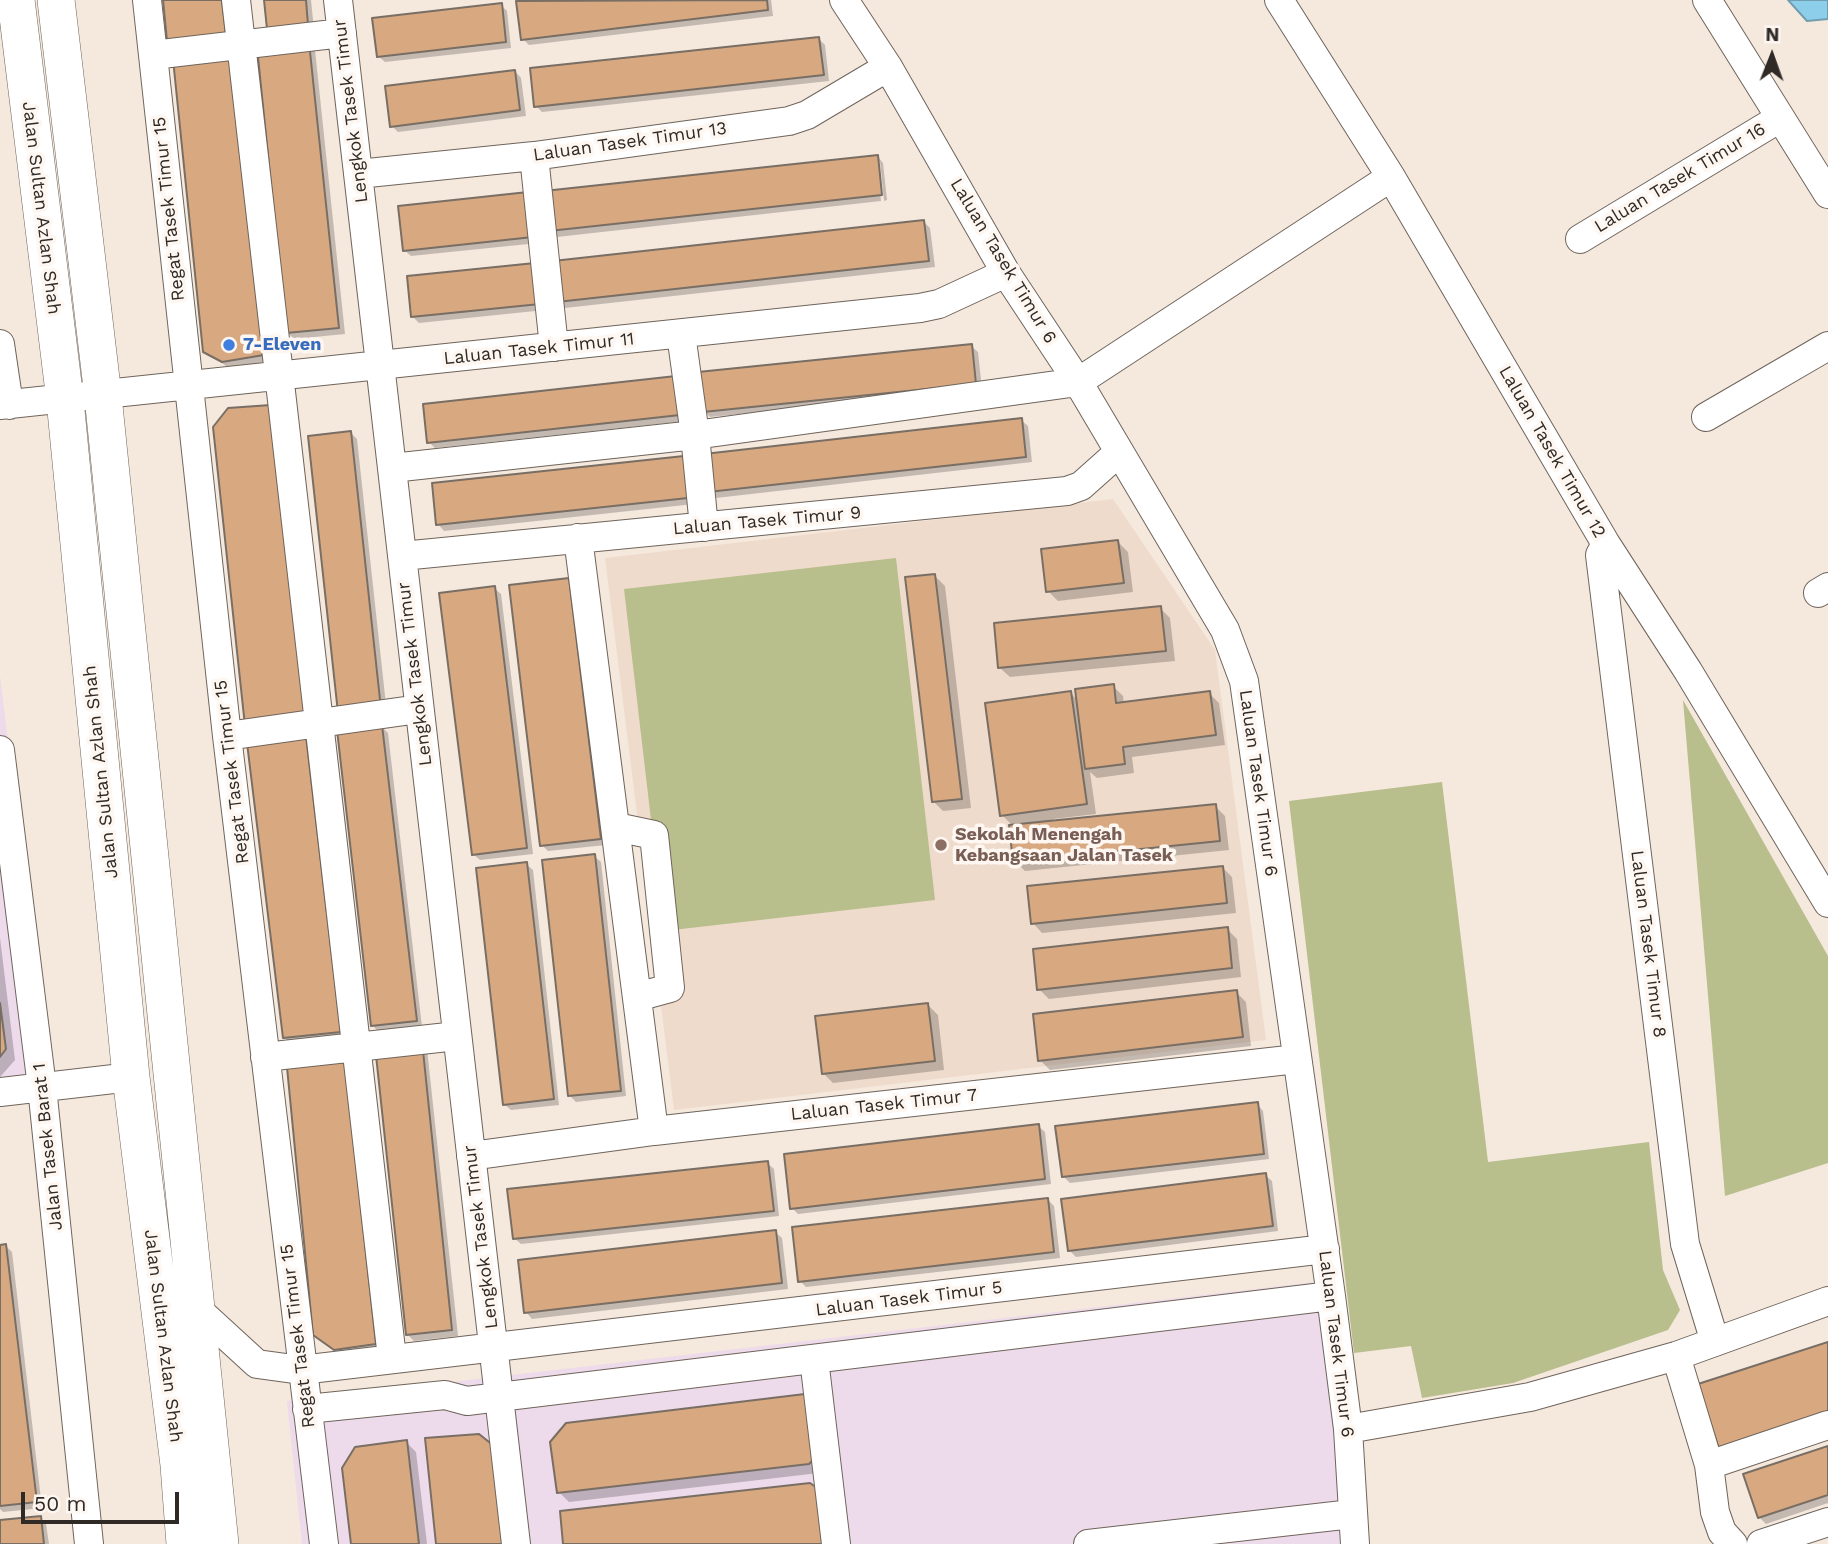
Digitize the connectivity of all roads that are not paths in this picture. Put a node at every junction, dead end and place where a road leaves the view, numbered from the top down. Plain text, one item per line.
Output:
1 (16, 0) edge
2 (56, 0) edge
3 (147, 0) edge
4 (236, 0) edge
5 (338, 0) edge
6 (844, 0) edge
7 (1279, 0) edge
8 (1707, 0) edge
9 (342, 33) junction
10 (241, 44) junction
11 (153, 55) junction
12 (888, 66) junction
13 (1780, 118) junction
14 (534, 156) junction
15 (358, 174) junction
16 (1391, 177) junction
17 (1828, 194) edge
18 (1580, 239) dead end
19 (1006, 273) junction
20 (681, 334) junction
21 (0, 344) edge
22 (1828, 346) edge
23 (554, 347) junction
24 (380, 366) junction
25 (278, 377) junction
26 (1077, 382) junction
27 (188, 387) junction
28 (103, 396) junction
29 (65, 400) junction
30 (5, 405) edge
31 (1706, 417) dead end
32 (695, 435) junction
33 (1118, 453) junction
34 (392, 468) junction
35 (704, 527) junction
36 (578, 538) junction
37 (1606, 544) junction
38 (402, 556) junction
39 (419, 709) junction
40 (318, 725) junction
41 (228, 736) junction
42 (0, 750) edge
43 (1828, 903) edge
44 (457, 1036) junction
45 (355, 1047) junction
46 (265, 1057) junction
47 (1297, 1059) junction
48 (131, 1077) junction
49 (43, 1087) junction
50 (0, 1092) edge
51 (654, 1131) junction
52 (471, 1156) junction
53 (1325, 1249) junction
54 (1331, 1296) junction
55 (1828, 1301) edge
56 (197, 1309) junction
57 (1715, 1342) junction
58 (494, 1348) junction
59 (1676, 1356) junction
60 (392, 1358) junction
61 (814, 1359) junction
62 (301, 1370) junction
63 (499, 1397) junction
64 (308, 1418) junction
65 (1828, 1425) edge
66 (1348, 1429) junction
67 (1709, 1465) junction
68 (1352, 1514) junction
69 (1828, 1522) edge
70 (89, 1544) edge
71 (185, 1544) edge
72 (220, 1544) edge
73 (324, 1544) edge
74 (516, 1544) edge
75 (836, 1544) edge
76 (1088, 1544) edge
77 (1355, 1544) edge
78 (1733, 1544) edge
79 (1761, 1544) edge

1 - 29 main road, Jalan Sultan Azlan Shah
2 - 28 main road, Jalan Sultan Azlan Shah
3 - 11 street, Regat Tasek Timur 15
4 - 10 street
5 - 9 street, Lengkok Tasek Timur
6 - 12 street, Laluan Tasek Timur 6
7 - 16 street, Laluan Tasek Timur 12
8 - 13 street
9 - 10 street
9 - 15 street, Lengkok Tasek Timur
10 - 11 street
10 - 25 street
11 - 27 street, Regat Tasek Timur 15
12 - 14 street, Laluan Tasek Timur 13
12 - 19 street, Laluan Tasek Timur 6
13 - 17 street
13 - 18 street, Laluan Tasek Timur 16
14 - 15 street, Laluan Tasek Timur 13
14 - 23 street
15 - 24 street, Lengkok Tasek Timur
16 - 26 street
16 - 37 street, Laluan Tasek Timur 12
19 - 20 street, Laluan Tasek Timur 11
19 - 26 street, Laluan Tasek Timur 6
20 - 23 street, Laluan Tasek Timur 11
20 - 32 street
21 - 30 street
22 - 31 street
23 - 24 street, Laluan Tasek Timur 11
24 - 25 street, Laluan Tasek Timur 11
24 - 34 street, Lengkok Tasek Timur
25 - 27 street, Laluan Tasek Timur 11
25 - 40 street
26 - 32 street
26 - 33 street, Laluan Tasek Timur 6
27 - 28 street, Laluan Tasek Timur 11
27 - 41 street, Regat Tasek Timur 15
28 - 29 street, Laluan Tasek Timur 11
28 - 56 main road, Jalan Sultan Azlan Shah
29 - 30 street, Laluan Tasek Timur 11
29 - 48 main road, Jalan Sultan Azlan Shah
32 - 34 street
32 - 35 street
33 - 35 street, Laluan Tasek Timur 9
33 - 47 street, Laluan Tasek Timur 6
34 - 38 street, Lengkok Tasek Timur
35 - 36 street, Laluan Tasek Timur 9
36 - 38 street, Laluan Tasek Timur 9
36 - 51 street
37 - 43 street, Laluan Tasek Timur 12
37 - 57 street, Laluan Tasek Timur 8
38 - 39 street, Lengkok Tasek Timur
39 - 40 street
39 - 44 street, Lengkok Tasek Timur
40 - 41 street
40 - 45 street
41 - 46 street, Regat Tasek Timur 15
42 - 49 street, Jalan Tasek Barat 1
44 - 45 street
44 - 52 street, Lengkok Tasek Timur
45 - 46 street
45 - 60 street
46 - 62 street, Regat Tasek Timur 15
47 - 51 street, Laluan Tasek Timur 7
47 - 53 street, Laluan Tasek Timur 6
48 - 49 street
48 - 71 main road, Jalan Sultan Azlan Shah
49 - 50 street
49 - 70 street, Jalan Tasek Barat 1
51 - 52 street, Laluan Tasek Timur 7
52 - 58 street, Lengkok Tasek Timur
53 - 54 street, Laluan Tasek Timur 6
53 - 58 street, Laluan Tasek Timur 5
54 - 61 street
54 - 66 street, Laluan Tasek Timur 6
55 - 57 street
56 - 62 street, Lengkok Tasek Timur
56 - 72 main road, Jalan Sultan Azlan Shah
57 - 59 street
58 - 60 street, Lengkok Tasek Timur
58 - 63 street, Lengkok Tasek Timur
59 - 66 street
59 - 67 street
60 - 62 street, Lengkok Tasek Timur
61 - 63 street
61 - 75 street
62 - 64 street, Regat Tasek Timur 15
63 - 64 street
63 - 74 street, Lengkok Tasek Timur
64 - 73 street, Regat Tasek Timur 15
65 - 67 street
66 - 68 street, Laluan Tasek Timur 6
67 - 78 street
68 - 76 street
68 - 77 street, Laluan Tasek Timur 6
69 - 79 street

